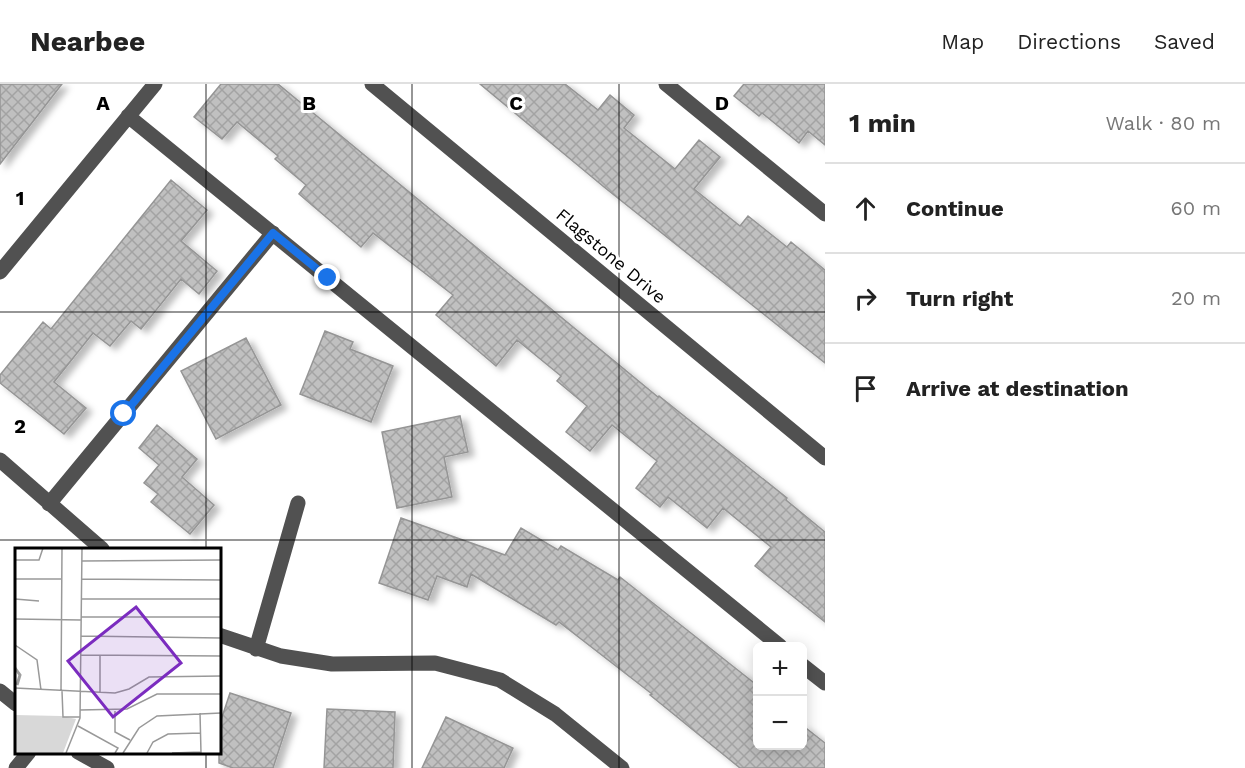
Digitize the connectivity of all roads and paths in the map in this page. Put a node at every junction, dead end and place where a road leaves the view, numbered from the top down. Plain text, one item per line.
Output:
1 (155, 84) edge
2 (372, 84) edge
3 (666, 84) edge
4 (128, 116) junction
5 (825, 214) edge
6 (273, 233) junction
7 (0, 272) edge
8 (825, 458) edge
9 (0, 460) edge
10 (297, 503) dead end
11 (49, 504) junction
12 (101, 548) edge
13 (220, 635) edge
14 (775, 642) edge
15 (256, 649) junction
16 (807, 669) edge
17 (825, 684) edge
18 (0, 691) edge
19 (15, 703) edge
20 (28, 753) edge
21 (80, 753) edge
22 (16, 768) edge
23 (108, 768) edge
24 (622, 768) edge

1 - 4 street
2 - 8 street, Flagstone Drive
3 - 5 street
4 - 6 street
4 - 7 street
6 - 11 street
6 - 14 street
9 - 11 street
10 - 15 street
11 - 12 street
13 - 15 street
15 - 24 street
16 - 17 street
18 - 19 street
20 - 22 street
21 - 23 street

